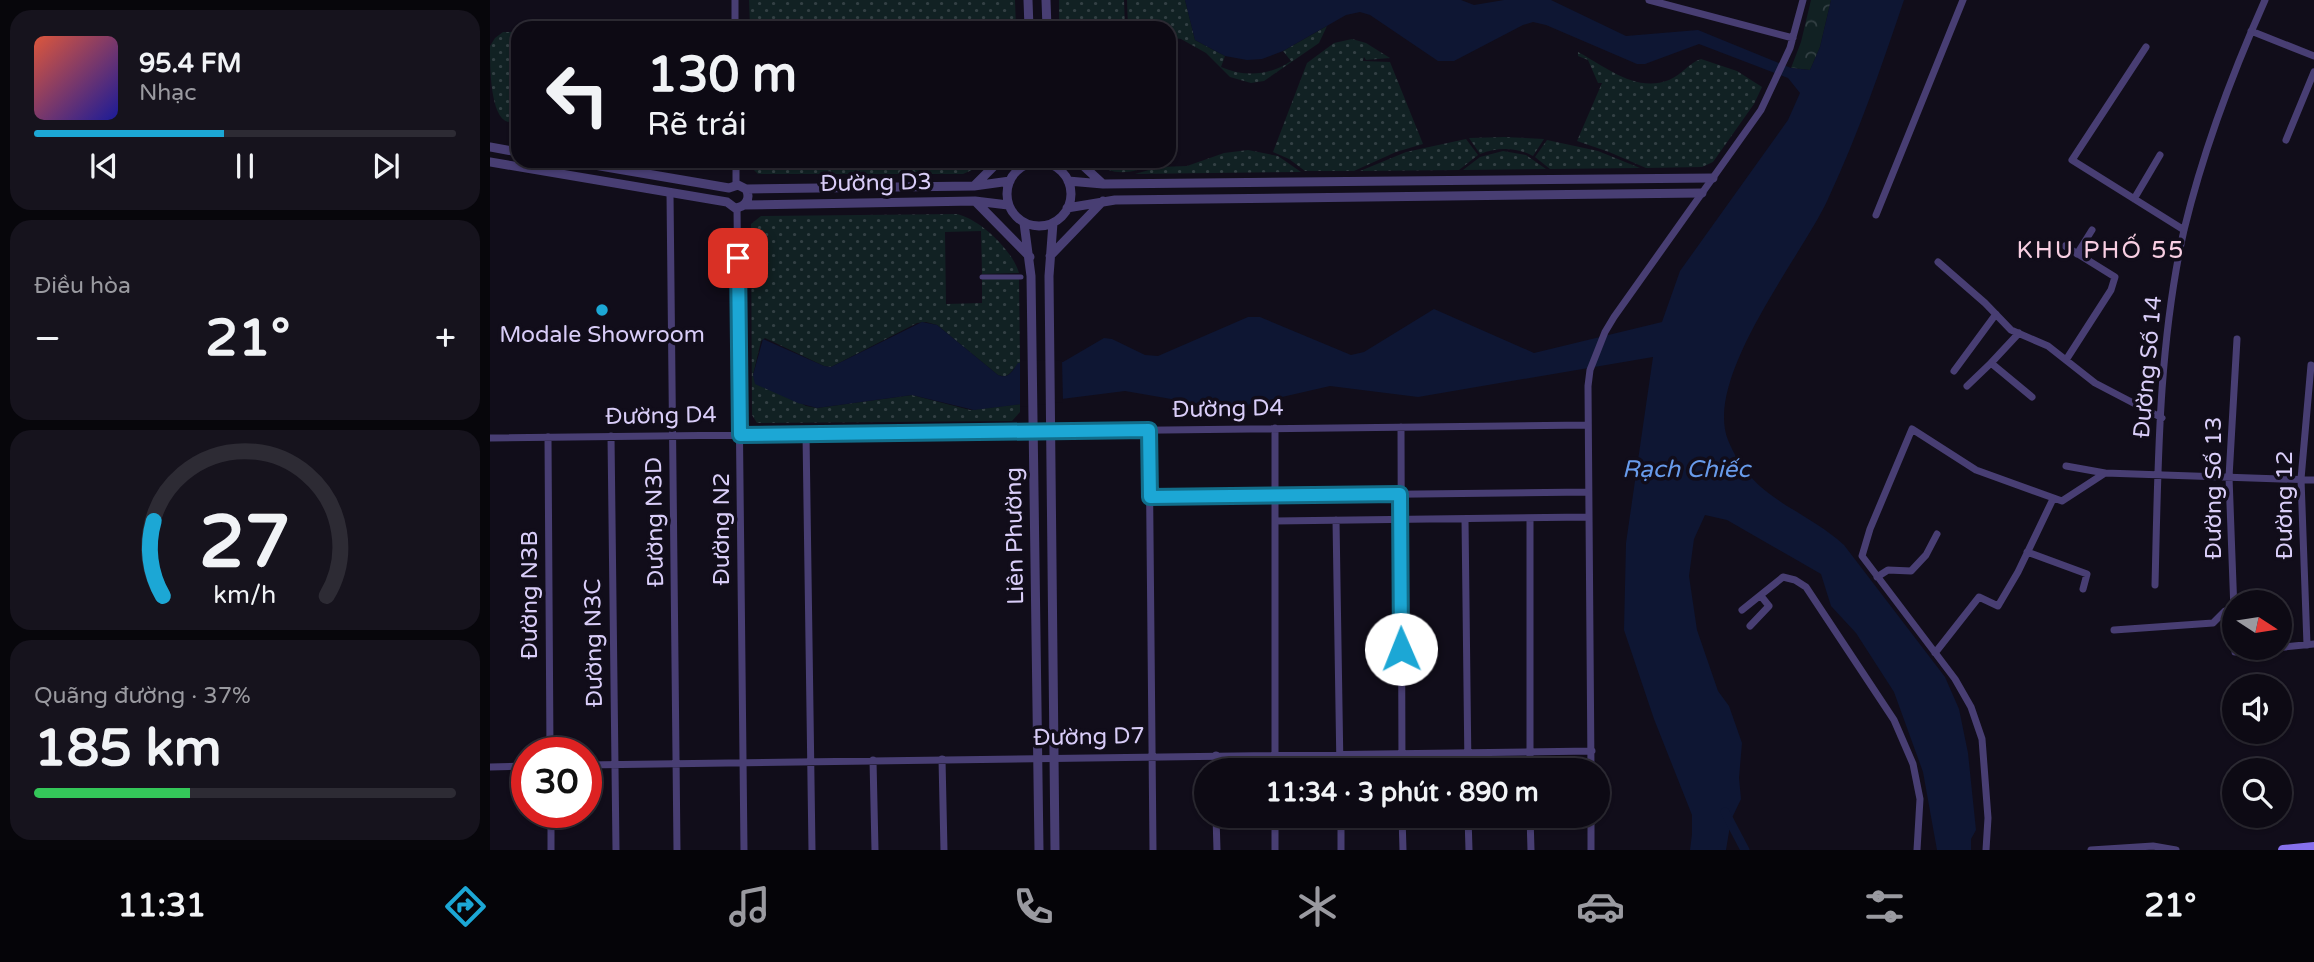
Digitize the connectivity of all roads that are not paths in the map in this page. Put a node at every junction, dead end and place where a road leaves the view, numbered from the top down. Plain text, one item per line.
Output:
1 (735, 0) edge
2 (1028, 0) edge
3 (1046, 0) edge
4 (1649, 0) edge
5 (1802, 0) edge
6 (1963, 0) edge
7 (2265, 0) edge
8 (735, 21) edge
9 (1028, 21) edge
10 (1047, 21) edge
11 (2251, 31) junction
12 (1793, 38) junction
13 (2146, 47) dead end
14 (2314, 56) edge
15 (2314, 72) edge
16 (2286, 140) dead end
17 (492, 147) edge
18 (511, 151) edge
19 (2160, 155) dead end
20 (490, 165) edge
21 (612, 168) edge
22 (736, 168) edge
23 (992, 168) edge
24 (1020, 168) edge
25 (1057, 168) edge
26 (1085, 168) edge
27 (670, 178) junction
28 (1713, 178) junction
29 (1546, 180) junction
30 (1010, 181) junction
31 (1068, 181) junction
32 (1350, 182) junction
33 (1102, 184) junction
34 (1158, 184) junction
35 (974, 186) junction
36 (737, 187) junction
37 (829, 188) junction
38 (670, 193) junction
39 (1702, 193) junction
40 (1546, 195) junction
41 (1350, 197) junction
42 (1158, 199) junction
43 (2134, 199) junction
44 (975, 201) junction
45 (1103, 201) junction
46 (727, 202) junction
47 (829, 203) junction
48 (1008, 205) junction
49 (741, 206) junction
50 (1067, 208) junction
51 (1876, 215) dead end
52 (1024, 223) junction
53 (1053, 223) junction
54 (2092, 230) dead end
55 (2184, 230) junction
56 (2065, 246) dead end
57 (2077, 254) junction
58 (1050, 256) junction
59 (1030, 257) junction
60 (1938, 262) dead end
61 (982, 277) dead end
62 (1021, 277) dead end
63 (1996, 314) junction
64 (2019, 333) junction
65 (2237, 339) dead end
66 (2066, 360) junction
67 (1991, 363) junction
68 (2311, 365) dead end
69 (1954, 370) dead end
70 (1967, 386) dead end
71 (2032, 397) dead end
72 (2162, 418) junction
73 (1588, 425) junction
74 (1401, 426) junction
75 (1275, 428) junction
76 (1149, 430) junction
77 (1033, 431) junction
78 (1051, 431) junction
79 (806, 434) junction
80 (740, 435) junction
81 (611, 436) junction
82 (673, 436) junction
83 (548, 437) junction
84 (490, 438) edge
85 (2066, 466) dead end
86 (2105, 473) junction
87 (2158, 474) junction
88 (2229, 477) junction
89 (2301, 479) junction
90 (2314, 480) edge
91 (1588, 492) junction
92 (1400, 494) junction
93 (1275, 496) junction
94 (1150, 497) junction
95 (2053, 499) junction
96 (1588, 517) junction
97 (1530, 518) junction
98 (1465, 519) junction
99 (1336, 520) junction
100 (1400, 520) junction
101 (1275, 521) junction
102 (1937, 534) dead end
103 (2027, 552) junction
104 (1877, 577) junction
105 (2155, 585) dead end
106 (2082, 589) dead end
107 (2233, 590) edge
108 (1761, 596) junction
109 (1742, 610) dead end
110 (2222, 614) edge
111 (1750, 626) dead end
112 (2113, 630) dead end
113 (2311, 645) edge
114 (2292, 646) edge
115 (1935, 653) junction
116 (550, 737) edge
117 (1530, 751) junction
118 (1592, 751) junction
119 (1468, 752) junction
120 (1402, 753) junction
121 (1275, 754) junction
122 (1340, 754) junction
123 (1216, 755) joint
124 (1152, 756) junction
125 (1037, 757) junction
126 (1054, 757) junction
127 (1275, 758) edge
128 (1340, 758) edge
129 (1402, 758) edge
130 (1468, 758) edge
131 (1530, 758) edge
132 (1592, 758) edge
133 (942, 759) junction
134 (873, 760) junction
135 (811, 761) junction
136 (743, 762) junction
137 (677, 764) junction
138 (602, 765) edge
139 (614, 765) junction
140 (511, 766) edge
141 (490, 767) edge
142 (551, 828) edge
143 (1216, 828) edge
144 (1275, 828) edge
145 (1341, 828) edge
146 (1402, 828) edge
147 (1468, 828) edge
148 (1531, 828) edge
149 (1591, 828) edge
150 (2314, 847) edge
151 (551, 850) edge
152 (616, 850) edge
153 (677, 850) edge
154 (744, 850) edge
155 (812, 850) edge
156 (875, 850) edge
157 (944, 850) edge
158 (1038, 850) edge
159 (1055, 850) edge
160 (1153, 850) edge
161 (1217, 850) edge
162 (1275, 850) edge
163 (1341, 850) edge
164 (1403, 850) edge
165 (1469, 850) edge
166 (1531, 850) edge
167 (1591, 850) edge
168 (1917, 850) edge
169 (1986, 850) edge
170 (2091, 850) edge
171 (2176, 850) edge
172 (2283, 850) edge

1 - 8 street
2 - 9 street
3 - 10 street
4 - 12 street
5 - 12 street
6 - 51 street
7 - 11 street, Đường Số 14
11 - 14 street
11 - 55 street, Đường Số 14
12 - 28 street
13 - 43 street
15 - 16 street
17 - 18 street
17 - 20 street
19 - 43 street
20 - 38 street
21 - 27 street, Đường D3
22 - 36 street
23 - 35 street
24 - 30 street
25 - 31 street
26 - 33 street
27 - 36 street, Đường D3
27 - 38 street
28 - 29 street
28 - 39 street
29 - 32 street
29 - 40 street
30 - 35 street, Đường D3
30 - 48 street
31 - 33 street
31 - 50 street
32 - 34 street
32 - 41 street
33 - 34 street
34 - 42 street
35 - 37 street, Đường D3
36 - 37 street, Đường D3
36 - 46 street
36 - 49 street
37 - 47 street
38 - 46 street
38 - 82 street, Đường N3D
39 - 40 street
39 - 73 street
40 - 41 street
41 - 42 street
42 - 45 street
43 - 55 street
44 - 47 street, Đường D3
44 - 48 street, Đường D3
44 - 59 street
45 - 50 street
45 - 58 street
46 - 49 street
47 - 49 street, Đường D3
48 - 52 street
49 - 80 street, Đường N2
50 - 53 street
52 - 53 street
52 - 59 street, Liên Phường
53 - 58 street, Liên Phường
54 - 57 street
55 - 72 street, Đường Số 14
56 - 57 street
57 - 66 street
58 - 78 street, Liên Phường
59 - 77 street, Liên Phường
60 - 63 street
61 - 62 street
63 - 64 street
63 - 69 street
64 - 66 street
64 - 67 street
65 - 88 street, Đường Số 13
66 - 72 street
67 - 70 street
67 - 71 street
68 - 89 street, Đường 12
72 - 87 street, Đường Số 14
73 - 74 street, Đường D4
73 - 91 street
74 - 75 street, Đường D4
74 - 92 street
75 - 76 street, Đường D4
75 - 93 street
76 - 78 street, Đường D4
76 - 94 street
77 - 78 street, Đường D4
77 - 79 street, Đường D4
77 - 125 street, Liên Phường
78 - 126 street, Liên Phường
79 - 80 street, Đường D4
79 - 135 street
80 - 82 street, Đường D4
80 - 136 street, Đường N2
81 - 82 street, Đường D4
81 - 83 street, Đường D4
81 - 139 street, Đường N3C
82 - 137 street, Đường N3D
83 - 84 street, Đường D4
83 - 116 street, Đường N3B
85 - 86 street
86 - 87 street
86 - 95 street
87 - 88 street
87 - 105 street, Đường Số 14
88 - 89 street
88 - 107 street, Đường Số 13
89 - 90 street
89 - 113 street, Đường 12
91 - 92 street
91 - 96 street
92 - 93 street
92 - 100 street
93 - 94 street
93 - 101 street
94 - 124 street
95 - 103 street
95 - 104 street
96 - 97 street
96 - 118 street
97 - 98 street
97 - 117 street
98 - 100 street
98 - 119 street
99 - 100 street
99 - 101 street
99 - 122 street
100 - 120 street
101 - 121 street
102 - 104 street
103 - 106 street
103 - 115 street
104 - 115 street
108 - 109 street
108 - 111 street
108 - 168 street
110 - 112 street
113 - 114 street
115 - 169 street
117 - 118 street, Đường D7
117 - 119 street, Đường D7
117 - 131 street
118 - 132 street
119 - 120 street, Đường D7
119 - 130 street
120 - 122 street, Đường D7
120 - 129 street
121 - 122 street, Đường D7
121 - 123 street, Đường D7
121 - 127 street
122 - 128 street
123 - 124 street, Đường D7
124 - 126 street, Đường D7
124 - 160 street
125 - 126 street, Đường D7
125 - 133 street, Đường D7
125 - 158 street, Liên Phường
126 - 159 street, Liên Phường
133 - 134 street, Đường D7
133 - 157 street
134 - 135 street, Đường D7
134 - 156 street
135 - 136 street, Đường D7
135 - 155 street
136 - 137 street, Đường D7
136 - 154 street, Đường N2
137 - 139 street, Đường D7
137 - 153 street, Đường N3D
138 - 139 street, Đường D7
139 - 152 street, Đường N3C
140 - 141 street
142 - 151 street
143 - 161 street
144 - 162 street
145 - 163 street
146 - 164 street
147 - 165 street
148 - 166 street
149 - 167 street
150 - 172 main road
170 - 171 street

